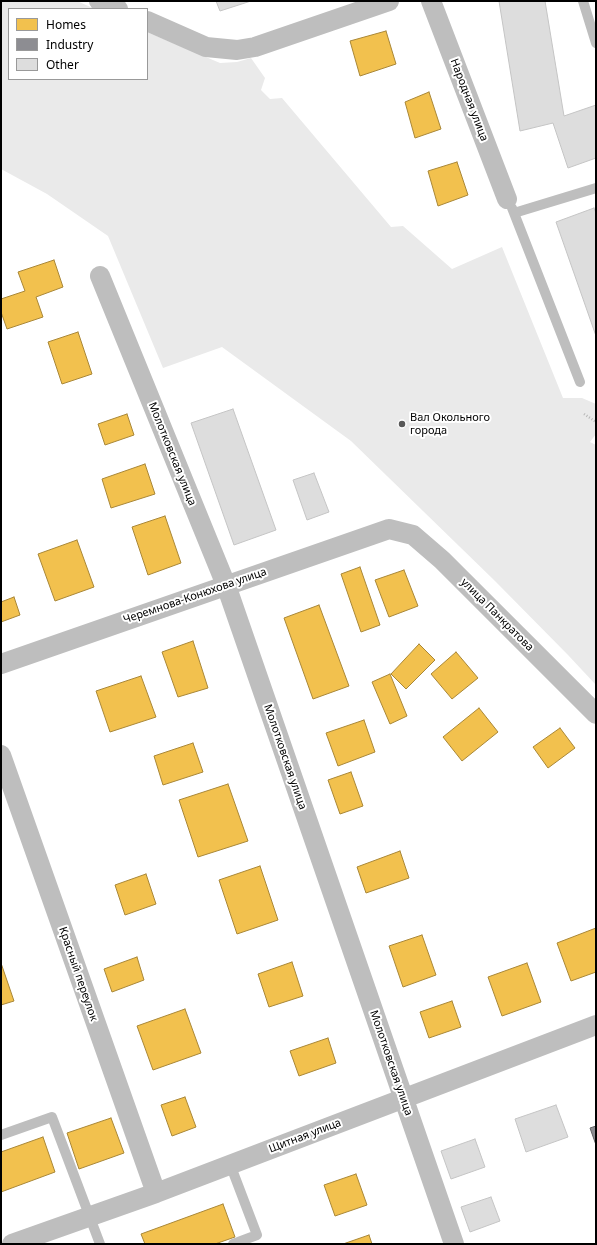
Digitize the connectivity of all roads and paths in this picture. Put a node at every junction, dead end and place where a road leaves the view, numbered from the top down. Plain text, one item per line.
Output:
1 (100, 1) edge
2 (388, 1) edge
3 (431, 1) edge
4 (583, 1) edge
5 (116, 8) edge
6 (148, 21) edge
7 (596, 43) edge
8 (596, 188) edge
9 (511, 206) junction
10 (100, 276) dead end
11 (580, 382) dead end
12 (584, 414) dead end
13 (596, 422) edge
14 (389, 529) joint
15 (226, 585) junction
16 (1, 664) edge
17 (596, 714) edge
18 (1, 755) edge
19 (596, 1025) edge
20 (403, 1099) junction
21 (1, 1135) edge
22 (230, 1164) junction
23 (156, 1193) junction
24 (90, 1216) junction
25 (12, 1244) edge
26 (100, 1244) edge
27 (233, 1244) edge
28 (454, 1244) edge

1 - 5 street
2 - 6 street
3 - 9 street, Народная улица
4 - 7 lane
8 - 9 lane
9 - 11 lane
10 - 15 street, Молотковская улица
12 - 13 path
14 - 15 street, Черемнова-Конюхова улица
14 - 17 street, улица Панкратова
15 - 16 street, Черемнова-Конюхова улица
15 - 20 street, Молотковская улица
18 - 23 street, Красный переулок
19 - 20 street, Щитная улица
20 - 22 street, Щитная улица
20 - 28 street, Молотковская улица
21 - 24 lane
22 - 23 street, Щитная улица
22 - 27 lane
23 - 24 street, Щитная улица
24 - 25 street, Щитная улица
24 - 26 lane

